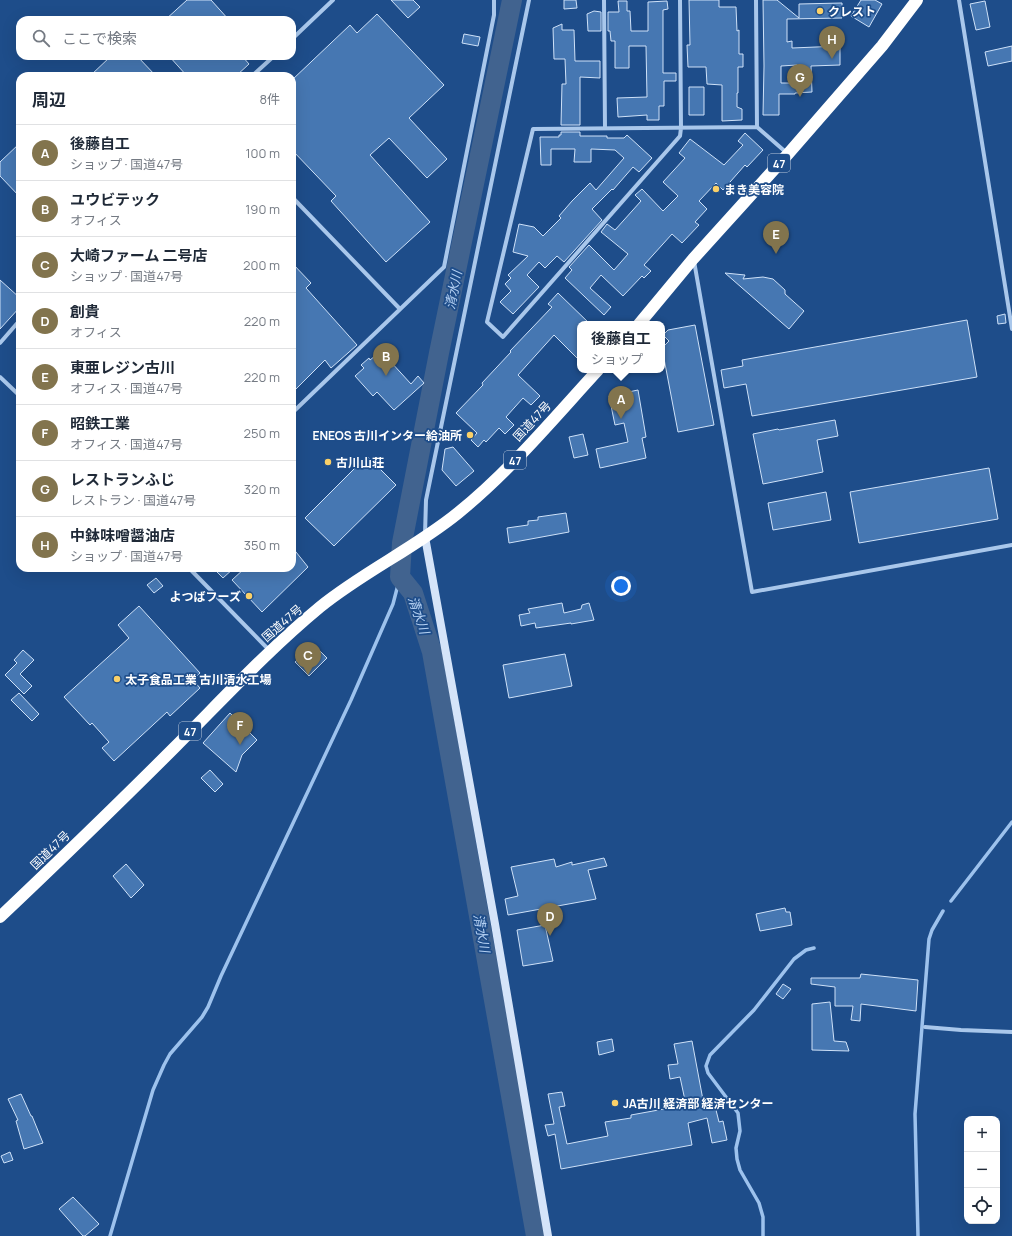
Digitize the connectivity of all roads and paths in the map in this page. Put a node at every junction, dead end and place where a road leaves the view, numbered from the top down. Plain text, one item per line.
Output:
1 (333, 0) edge
2 (494, 0) edge
3 (529, 0) edge
4 (604, 0) edge
5 (680, 0) edge
6 (756, 0) edge
7 (917, 0) edge
8 (959, 0) edge
9 (296, 35) edge
10 (270, 60) edge
11 (256, 72) edge
12 (757, 127) junction
13 (605, 128) junction
14 (681, 128) junction
15 (788, 154) junction
16 (296, 201) edge
17 (693, 259) junction
18 (400, 310) junction
19 (641, 321) edge
20 (16, 325) edge
21 (1012, 329) edge
22 (0, 343) edge
23 (595, 373) edge
24 (0, 377) edge
25 (16, 392) edge
26 (296, 409) edge
27 (423, 538) junction
28 (1012, 545) edge
29 (193, 572) edge
30 (270, 652) junction
31 (0, 917) edge
32 (925, 1027) dead end
33 (1012, 1032) edge
34 (548, 1236) edge

1 - 9 street
2 - 18 street
3 - 27 street
4 - 13 street
5 - 14 street
6 - 12 street
7 - 15 highway, 47
8 - 21 street
10 - 11 street
12 - 14 street
12 - 15 street
13 - 14 street
13 - 14 street
15 - 17 highway, 47
16 - 18 street
17 - 19 highway, 47
17 - 28 street
18 - 26 street
20 - 22 street
23 - 27 highway, 国道47号 / 47
24 - 25 street
27 - 30 highway, 国道47号 / 47
27 - 34 street
29 - 30 street
30 - 31 highway, 国道47号 / 47
32 - 33 street

